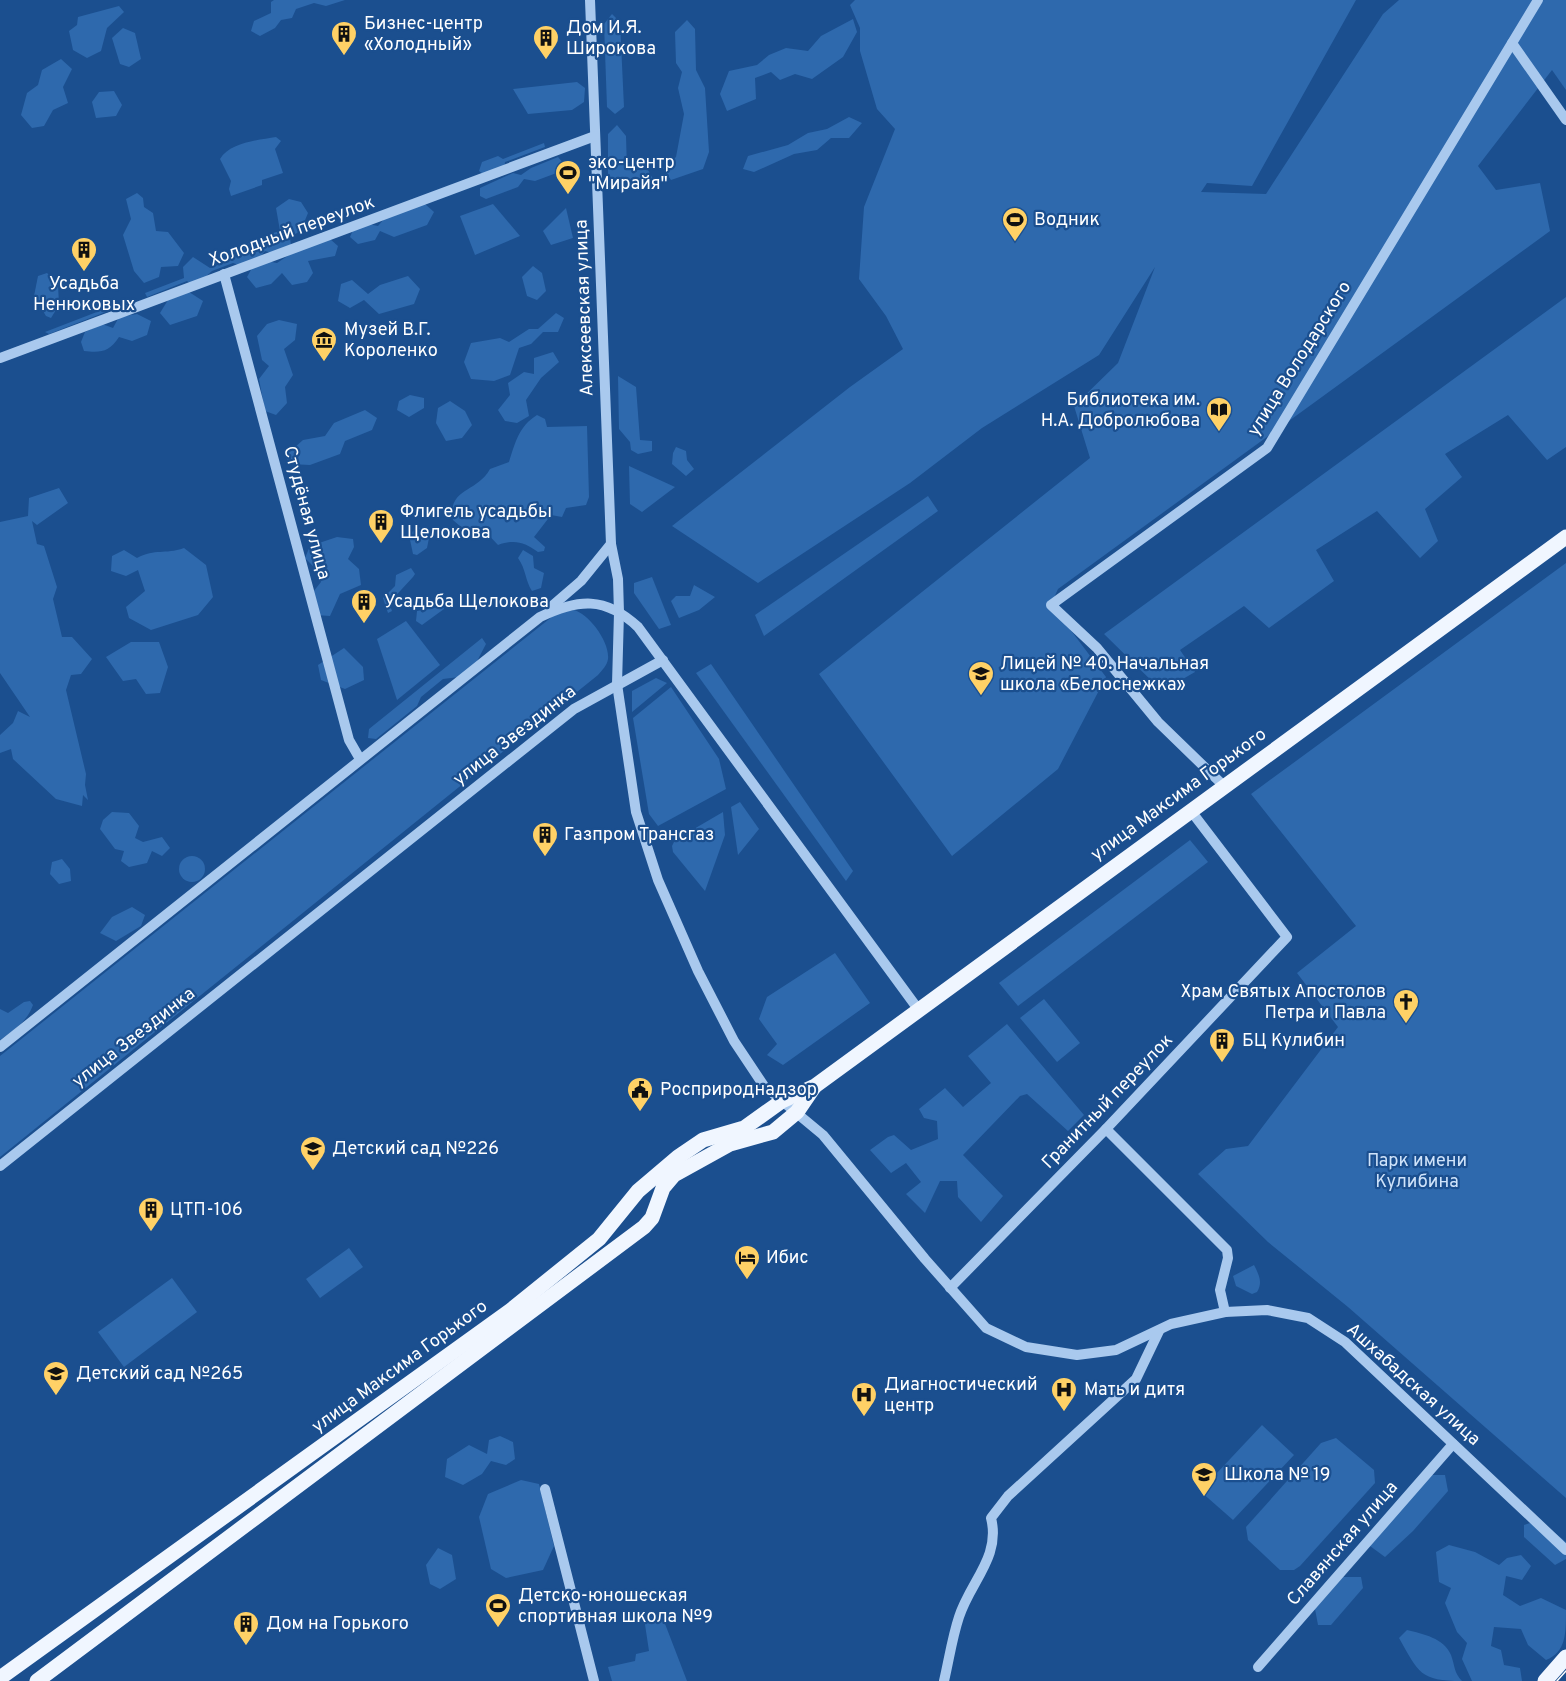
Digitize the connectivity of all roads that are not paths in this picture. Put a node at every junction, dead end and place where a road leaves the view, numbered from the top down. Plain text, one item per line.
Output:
1 (591, 0) edge
2 (1538, 0) edge
3 (1512, 43) junction
4 (1566, 120) edge
5 (595, 136) junction
6 (224, 274) junction
7 (0, 358) edge
8 (1566, 537) edge
9 (611, 544) junction
10 (619, 613) junction
11 (540, 616) junction
12 (663, 660) junction
13 (617, 684) junction
14 (360, 759) junction
15 (1224, 786) junction
16 (1191, 811) junction
17 (918, 1009) junction
18 (0, 1047) edge
19 (815, 1086) junction
20 (782, 1101) junction
21 (797, 1112) junction
22 (1106, 1129) junction
23 (0, 1166) edge
24 (950, 1288) junction
25 (1225, 1312) junction
26 (1159, 1330) junction
27 (483, 1339) junction
28 (1453, 1444) junction
29 (545, 1489) dead end
30 (1566, 1550) edge
31 (1566, 1657) edge
32 (1258, 1667) dead end
33 (0, 1678) edge
34 (37, 1681) edge
35 (594, 1681) edge
36 (944, 1681) edge
37 (1545, 1681) edge

1 - 5 street, Алексеевская улица
2 - 3 street, улица Володарского
3 - 4 street
3 - 15 street, улица Володарского
5 - 6 street, Холодный переулок
5 - 9 street, Алексеевская улица
6 - 7 street, Холодный переулок
6 - 14 street, Студёная улица
8 - 15 main road, улица Максима Горького
9 - 10 street, Алексеевская улица
9 - 11 street
10 - 11 street
10 - 12 street
10 - 13 street
11 - 14 street
12 - 13 street, улица Звездинка
12 - 17 street
13 - 20 street, Ашхабадская улица
13 - 23 street, улица Звездинка
14 - 18 street
15 - 16 main road, улица Максима Горького
16 - 17 main road, улица Максима Горького
16 - 22 street, Гранитный переулок
17 - 19 main road, улица Максима Горького
19 - 20 main road, улица Максима Горького
19 - 21 main road, улица Максима Горького
20 - 21 street, Ашхабадская улица
20 - 27 main road, улица Максима Горького
21 - 24 street, Ашхабадская улица
21 - 27 main road, улица Максима Горького
22 - 24 street, Гранитный переулок
22 - 25 street
24 - 26 street, Ашхабадская улица
25 - 26 street, Ашхабадская улица
25 - 28 street, Ашхабадская улица
26 - 36 street
27 - 33 main road, улица Максима Горького
27 - 34 main road, улица Максима Горького
28 - 30 street, Ашхабадская улица
28 - 32 street, Славянская улица
29 - 35 street
31 - 37 main road

